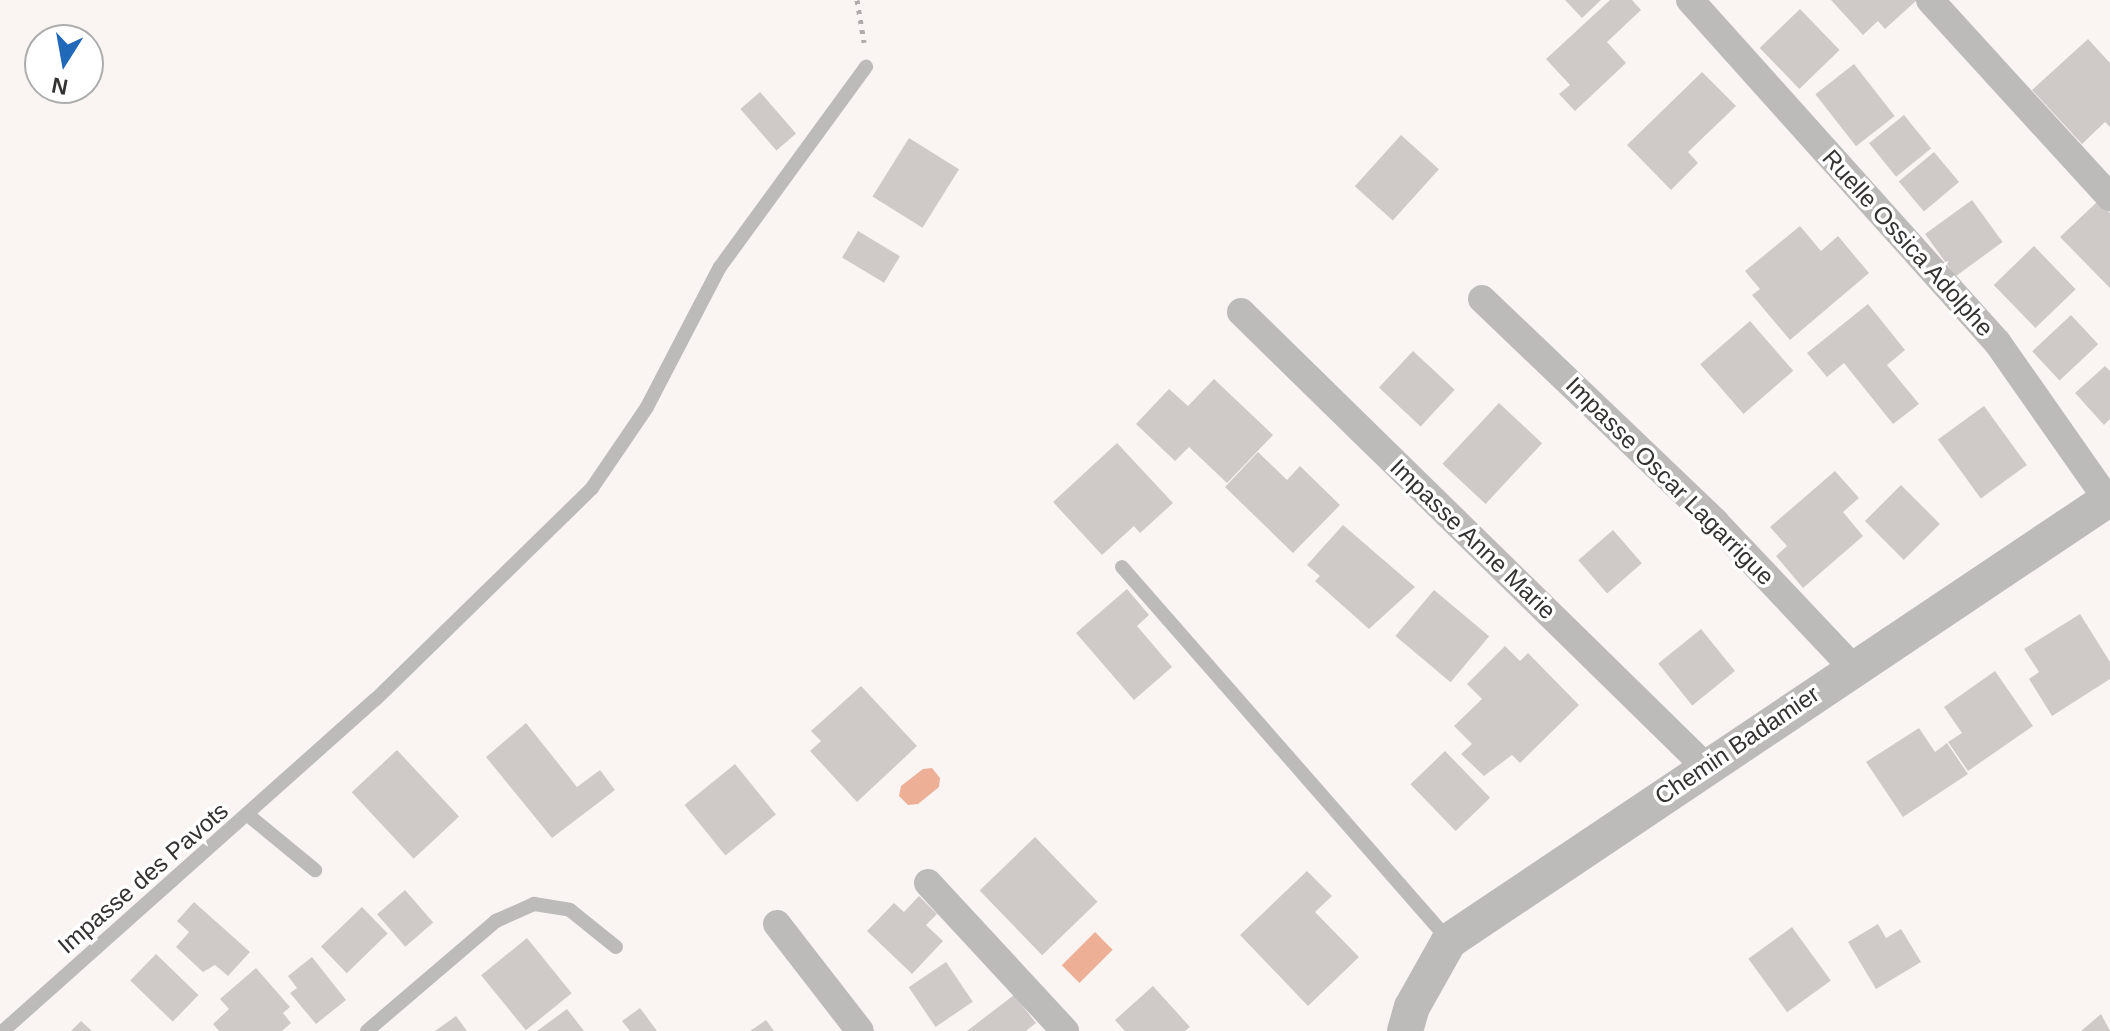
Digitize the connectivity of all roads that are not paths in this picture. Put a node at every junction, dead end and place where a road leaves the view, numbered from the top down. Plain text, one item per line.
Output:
1 (1690, 0) edge
2 (1930, 0) edge
3 (866, 67) road end
4 (2110, 197) edge
5 (1482, 299) dead end
6 (1241, 312) dead end
7 (2109, 498) edge
8 (1122, 567) dead end
9 (1853, 668) junction
10 (1705, 766) junction
11 (248, 815) junction
12 (315, 870) dead end
13 (928, 883) dead end
14 (777, 924) dead end
15 (1449, 941) junction
16 (616, 947) dead end
17 (3, 1031) edge
18 (367, 1031) edge
19 (860, 1031) edge
20 (1065, 1031) edge
21 (1405, 1031) edge

1 - 7 street, Ruelle Ossica Adolphe
2 - 4 street
3 - 11 lane
5 - 9 street, Impasse Oscar Lagarrigue
6 - 10 street, Impasse Anne Marie
7 - 9 street, Chemin Badamier
8 - 15 lane
9 - 10 street, Chemin Badamier
10 - 15 street, Chemin Badamier
11 - 12 lane, Impasse des Pavots
11 - 17 lane, Impasse des Pavots
13 - 20 street
14 - 19 street
15 - 21 street, Chemin Badamier
16 - 18 lane

